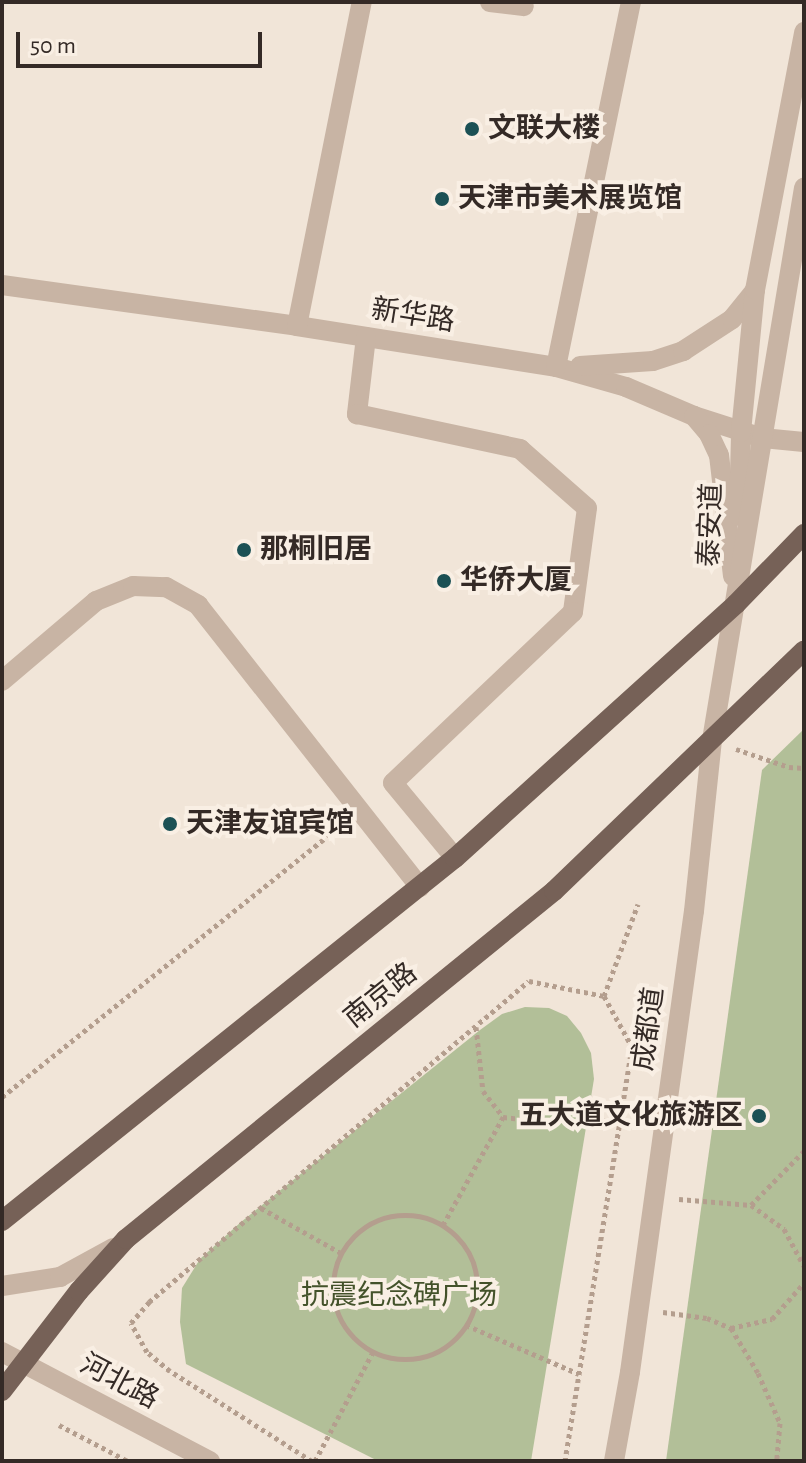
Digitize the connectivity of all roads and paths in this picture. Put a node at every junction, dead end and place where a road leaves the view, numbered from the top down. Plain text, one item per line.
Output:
1 (362, 2) edge
2 (490, 2) edge
3 (631, 2) edge
4 (524, 6) dead end
5 (804, 32) edge
6 (804, 188) edge
7 (796, 231) junction
8 (804, 274) edge
9 (2, 285) edge
10 (755, 290) junction
11 (297, 326) junction
12 (366, 337) junction
13 (556, 367) junction
14 (694, 416) junction
15 (741, 432) junction
16 (762, 438) junction
17 (804, 442) edge
18 (804, 534) edge
19 (736, 604) junction
20 (804, 650) edge
21 (2, 681) edge
22 (712, 740) junction
23 (804, 768) edge
24 (358, 811) junction
25 (455, 858) junction
26 (420, 887) junction
27 (638, 904) dead end
28 (604, 996) junction
29 (476, 1027) junction
30 (2, 1097) edge
31 (503, 1117) junction
32 (620, 1120) junction
33 (804, 1151) edge
34 (654, 1197) junction
35 (751, 1205) junction
36 (261, 1208) junction
37 (2, 1221) edge
38 (443, 1225) junction
39 (126, 1239) junction
40 (341, 1253) junction
41 (804, 1266) edge
42 (804, 1283) edge
43 (2, 1286) edge
44 (639, 1309) junction
45 (466, 1325) junction
46 (731, 1328) junction
47 (2, 1352) edge
48 (373, 1352) junction
49 (23, 1364) junction
50 (579, 1374) junction
51 (2, 1391) edge
52 (59, 1425) dead end
53 (614, 1459) edge
54 (128, 1461) edge
55 (210, 1461) edge
56 (313, 1461) edge
57 (565, 1461) edge
58 (777, 1461) edge

1 - 11 street
2 - 4 street
3 - 13 street
5 - 10 street, 泰安道
6 - 7 street, 泰安道
7 - 8 street
7 - 16 street, 泰安道
9 - 11 street, 新华路
10 - 13 street
10 - 15 street, 泰安道
11 - 12 street, 新华路
12 - 13 street, 新华路
12 - 25 street
13 - 14 street, 新华路
14 - 15 street, 新华路
14 - 19 street
15 - 16 street, 新华路
15 - 19 street, 泰安道
16 - 17 street, 新华路
16 - 19 street, 泰安道
18 - 19 main road
19 - 22 street, 成都道
19 - 25 main road
20 - 22 main road, 南京路
21 - 24 street
22 - 23 path
22 - 34 street, 成都道
22 - 39 main road, 南京路
24 - 26 street
24 - 30 path
25 - 26 main road
26 - 37 main road
27 - 28 path
28 - 29 path
28 - 32 path
29 - 31 path
29 - 36 path
31 - 32 path
31 - 38 path
32 - 50 path
33 - 35 path
34 - 35 path
34 - 44 street, 成都道
35 - 41 path
36 - 40 path
36 - 56 path
38 - 40 path
38 - 45 path
39 - 43 street
39 - 49 main road, 南京路
40 - 48 path
42 - 46 path
44 - 46 path
44 - 53 street, 成都道
45 - 48 path
45 - 50 path
46 - 58 path
47 - 49 street, 河北路
48 - 56 path
49 - 51 main road, 南京路
49 - 55 street, 河北路
50 - 57 path
52 - 54 path

